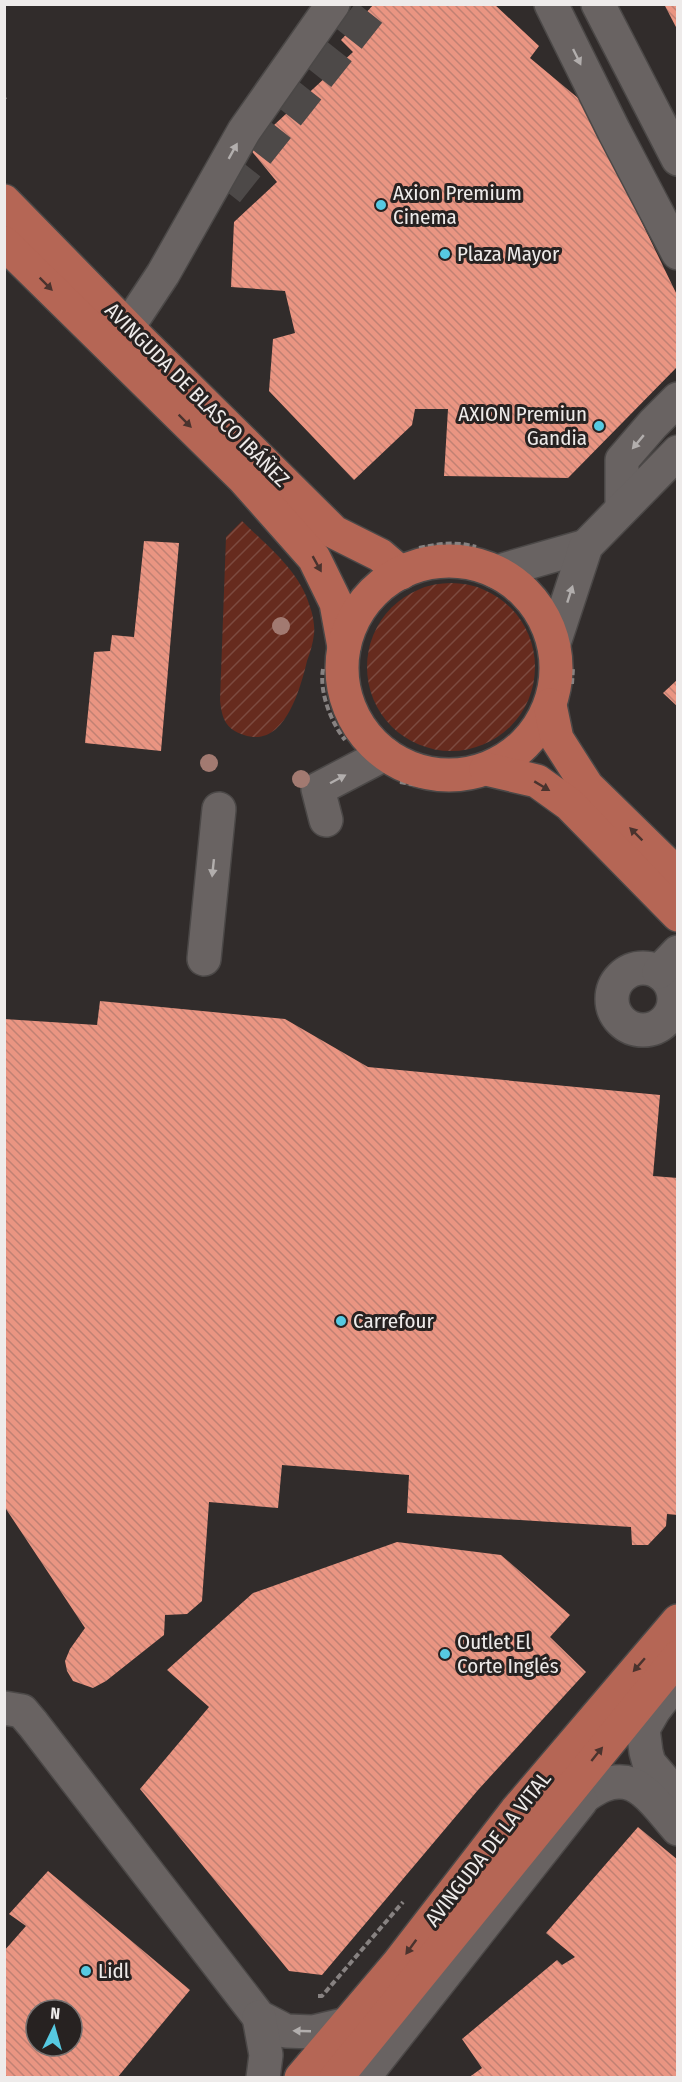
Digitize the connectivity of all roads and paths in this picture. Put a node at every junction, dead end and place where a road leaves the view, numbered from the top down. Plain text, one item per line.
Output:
1 (333, 4) edge
2 (551, 4) edge
3 (598, 4) edge
4 (678, 159) edge
5 (226, 192) tunnel mouth
6 (4, 201) edge
7 (4, 243) edge
8 (678, 253) edge
9 (134, 334) junction
10 (678, 399) edge
11 (678, 452) edge
12 (622, 508) junction
13 (586, 546) junction
14 (496, 572) junction
15 (401, 573) junction
16 (554, 643) junction
17 (344, 647) junction
18 (550, 705) junction
19 (385, 754) junction
20 (486, 769) junction
21 (219, 809) dead end
22 (326, 820) dead end
23 (678, 876) edge
24 (678, 915) edge
25 (204, 959) dead end
26 (678, 1621) edge
27 (677, 1676) edge
28 (4, 1708) edge
29 (648, 1712) junction
30 (678, 1762) edge
31 (586, 1795) junction
32 (678, 1797) edge
33 (678, 1829) edge
34 (520, 1849) junction
35 (406, 1897) dead end
36 (314, 1997) dead end
37 (259, 2017) junction
38 (347, 2024) junction
39 (263, 2078) edge
40 (301, 2078) edge
41 (336, 2078) edge
42 (363, 2078) edge

9 -> 1 street
2 -> 8 street
3 - 4 street
5 - 9 street
6 - 9 main road, AVINGUDA DE BLASCO IBÁÑEZ
7 -> 17 main road, AVINGUDA DE BLASCO IBÁÑEZ
9 - 15 main road, AVINGUDA DE BLASCO IBÁÑEZ
10 -> 12 street
11 - 12 street
12 - 13 street
13 - 14 street
16 -> 13 street
14 - 15 main road
14 - 16 main road
15 - 17 main road
16 - 18 main road
17 - 19 main road
18 - 20 main road
23 -> 18 main road
19 - 20 main road
22 -> 19 street
20 -> 24 main road
21 -> 25 street
26 -> 38 main road, AVINGUDA DE LA VITAL
27 - 29 main road, AVINGUDA DE LA VITAL
28 - 37 street
29 - 30 street
29 - 32 street
34 -> 29 main road, AVINGUDA DE LA VITAL
31 - 33 street
31 - 34 street
31 - 42 street, AVINGUDA DE LA VITAL
34 - 41 main road, AVINGUDA DE LA VITAL
35 - 36 path
38 -> 37 street
37 - 39 street
38 - 40 main road, AVINGUDA DE LA VITAL

